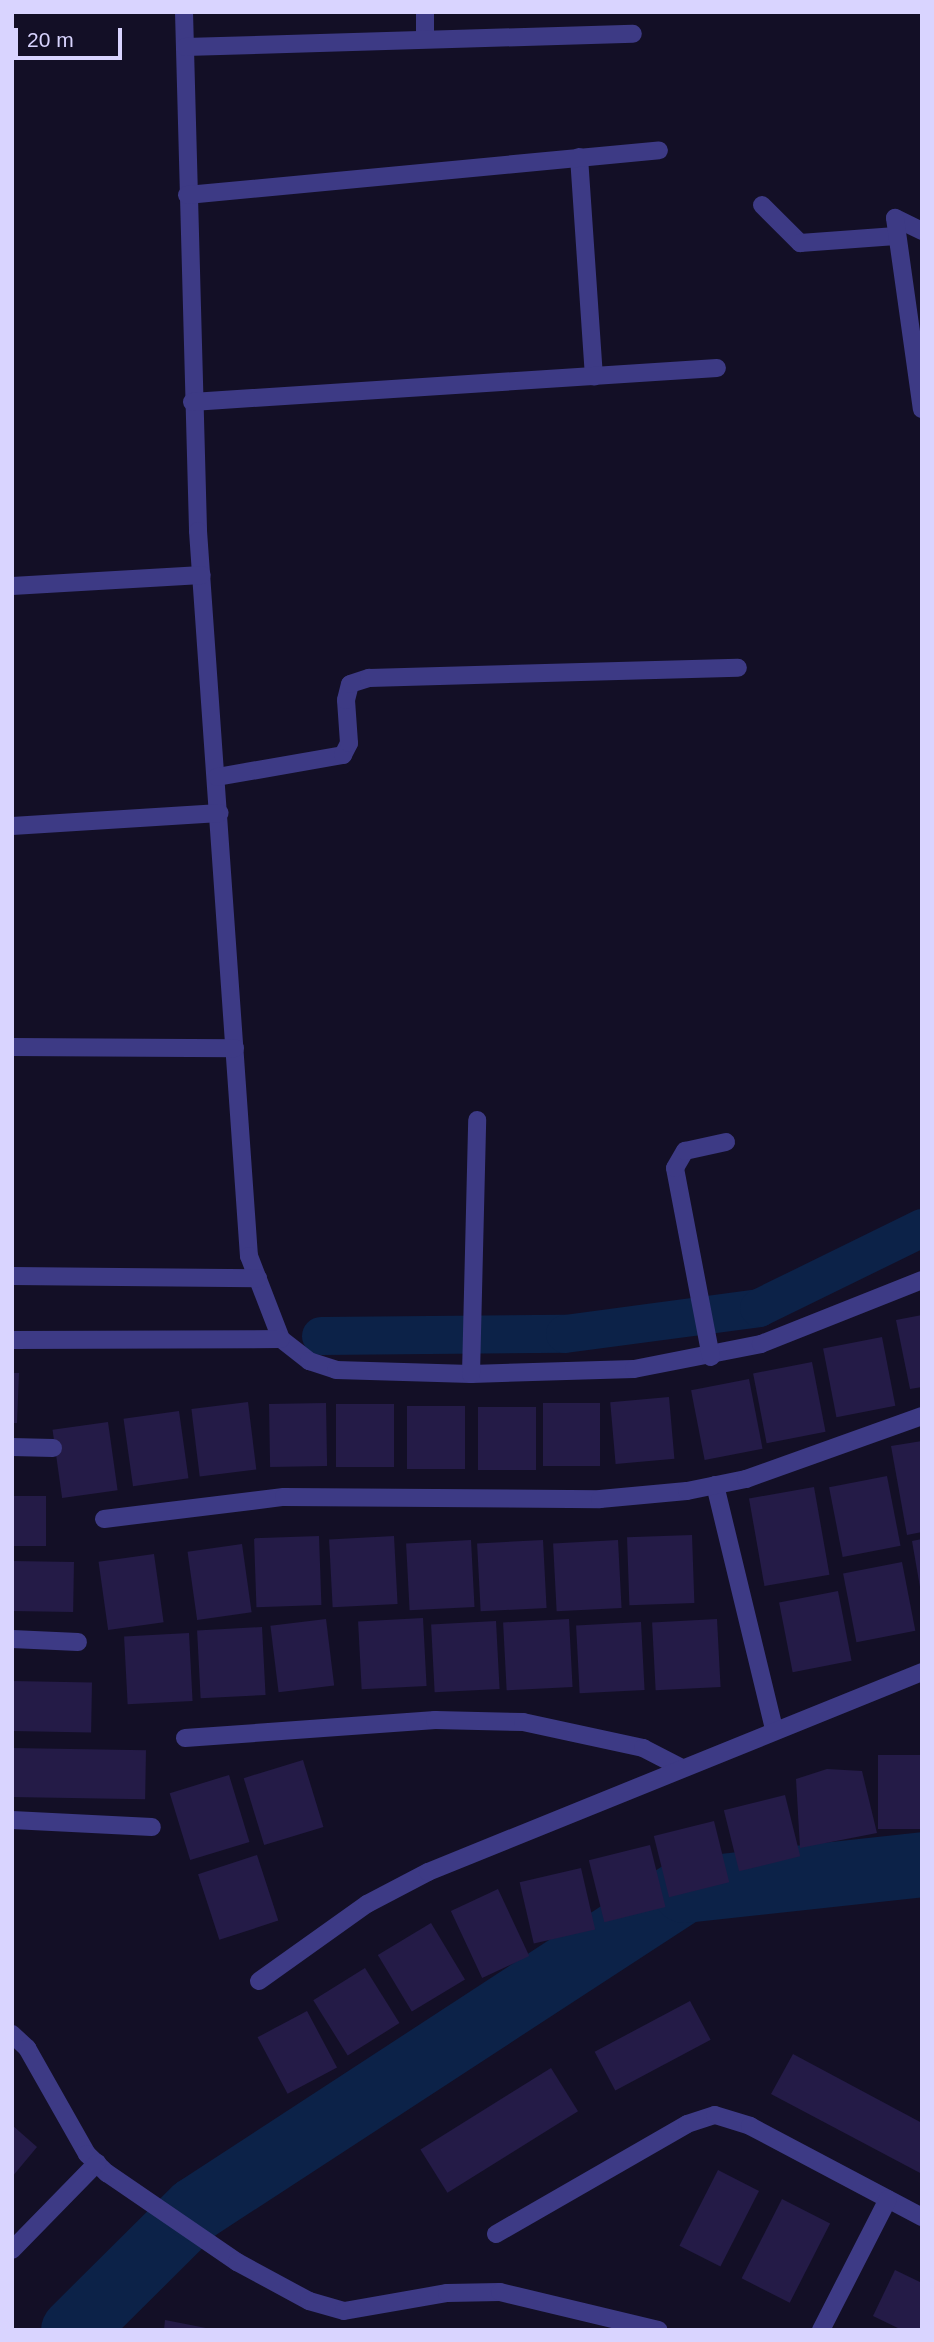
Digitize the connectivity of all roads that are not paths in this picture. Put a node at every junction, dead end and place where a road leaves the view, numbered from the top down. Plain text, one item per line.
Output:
1 (184, 12) edge
2 (425, 12) edge
3 (633, 34) dead end
4 (425, 38) junction
5 (185, 47) junction
6 (659, 150) dead end
7 (579, 157) junction
8 (187, 195) junction
9 (762, 205) dead end
10 (922, 232) edge
11 (896, 236) junction
12 (717, 368) dead end
13 (594, 376) junction
14 (192, 402) junction
15 (922, 409) edge
16 (202, 575) junction
17 (12, 586) edge
18 (738, 668) dead end
19 (217, 777) junction
20 (220, 813) junction
21 (12, 826) edge
22 (12, 1048) edge
23 (235, 1048) junction
24 (477, 1120) dead end
25 (726, 1142) dead end
26 (12, 1276) edge
27 (258, 1278) junction
28 (922, 1280) edge
29 (281, 1339) junction
30 (12, 1340) edge
31 (711, 1357) junction
32 (471, 1374) junction
33 (922, 1416) edge
34 (12, 1447) edge
35 (53, 1448) dead end
36 (715, 1485) junction
37 (104, 1519) dead end
38 (12, 1639) edge
39 (78, 1642) dead end
40 (922, 1672) edge
41 (774, 1729) junction
42 (185, 1738) dead end
43 (680, 1767) junction
44 (12, 1819) edge
45 (152, 1827) dead end
46 (259, 1981) dead end
47 (12, 2034) edge
48 (97, 2163) junction
49 (888, 2199) junction
50 (922, 2217) edge
51 (496, 2234) dead end
52 (12, 2250) edge
53 (658, 2330) edge
54 (821, 2330) edge

1 - 5 street
2 - 4 street
3 - 4 street
4 - 5 street
5 - 8 street
6 - 7 street
7 - 8 street
7 - 13 street
8 - 14 street
9 - 11 street
10 - 11 street
11 - 15 street
12 - 13 street
13 - 14 street
14 - 16 street
16 - 17 street
16 - 19 street
18 - 19 street
19 - 20 street
20 - 21 street
20 - 23 street
22 - 23 street
23 - 27 street
24 - 32 street
25 - 31 street
26 - 27 street
27 - 29 street
28 - 31 street
29 - 30 street
29 - 32 street
31 - 32 street
33 - 36 street
34 - 35 street
36 - 37 street
36 - 41 street
38 - 39 street
40 - 41 street
41 - 43 street
42 - 43 street
43 - 46 street
44 - 45 street
47 - 48 street
48 - 52 street
48 - 53 street
49 - 50 street
49 - 51 street
49 - 54 street

